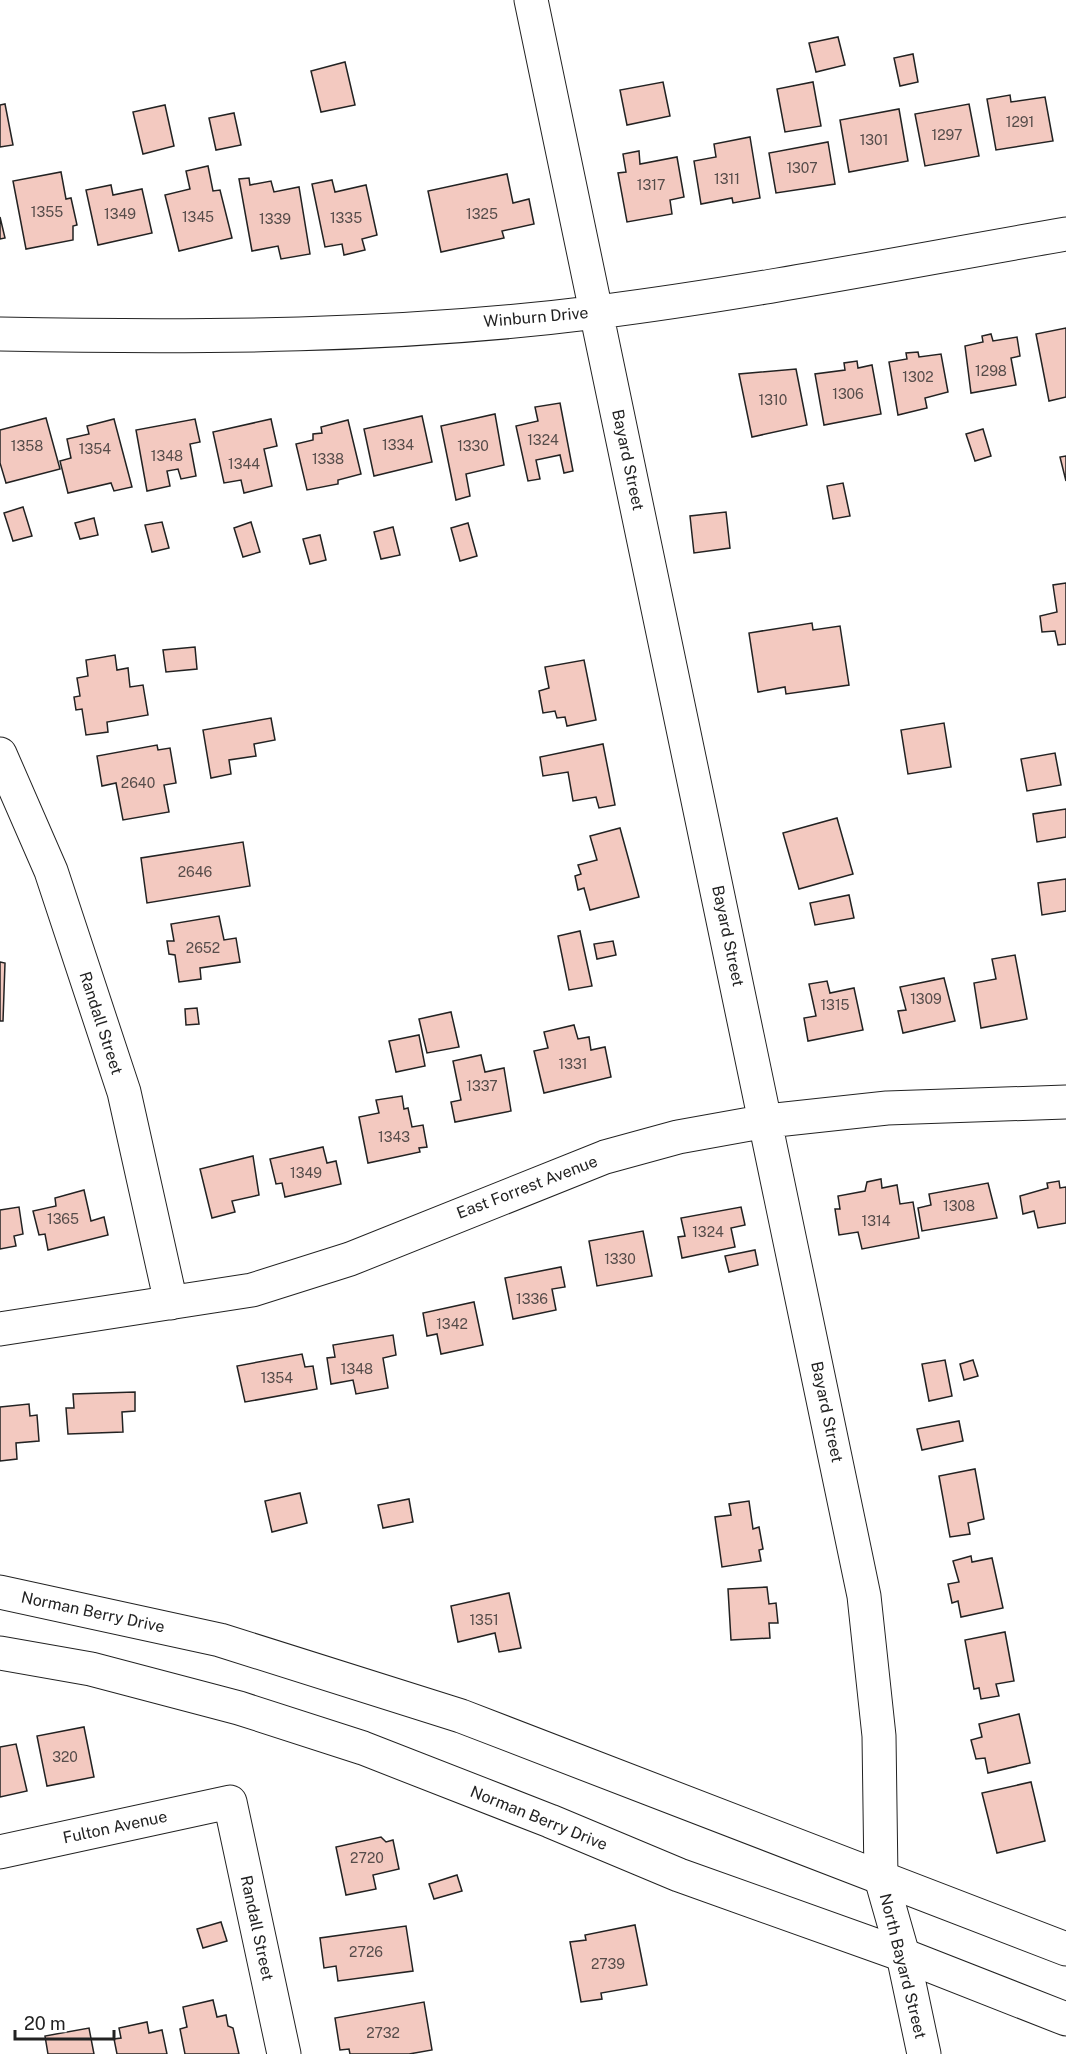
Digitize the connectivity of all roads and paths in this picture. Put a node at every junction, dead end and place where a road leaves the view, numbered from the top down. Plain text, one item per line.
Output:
1 (531, 0) edge
2 (1066, 234) edge
3 (597, 312) junction
4 (0, 334) edge
5 (0, 754) edge
6 (1066, 1102) edge
7 (767, 1121) junction
8 (171, 1303) junction
9 (0, 1329) edge
10 (0, 1593) edge
11 (0, 1653) edge
12 (230, 1802) joint
13 (0, 1852) edge
14 (882, 1878) junction
15 (1066, 1949) edge
16 (903, 1955) junction
17 (1066, 2019) edge
18 (284, 2054) edge
19 (924, 2054) edge

1 - 3 street, Bayard Street
2 - 3 street, Winburn Drive
3 - 4 street, Winburn Drive
3 - 7 street, Bayard Street
5 - 8 street, Randall Street
6 - 7 street, East Forrest Avenue
7 - 8 street, East Forrest Avenue
7 - 14 street, Bayard Street
8 - 9 street, East Forrest Avenue
10 - 14 street, Norman Berry Drive
11 - 16 street, Norman Berry Drive
12 - 13 street, Fulton Avenue
12 - 18 street, Randall Street
14 - 15 street, Norman Berry Drive
14 - 16 street, North Bayard Street
16 - 17 street, Norman Berry Drive
16 - 19 street, North Bayard Street

